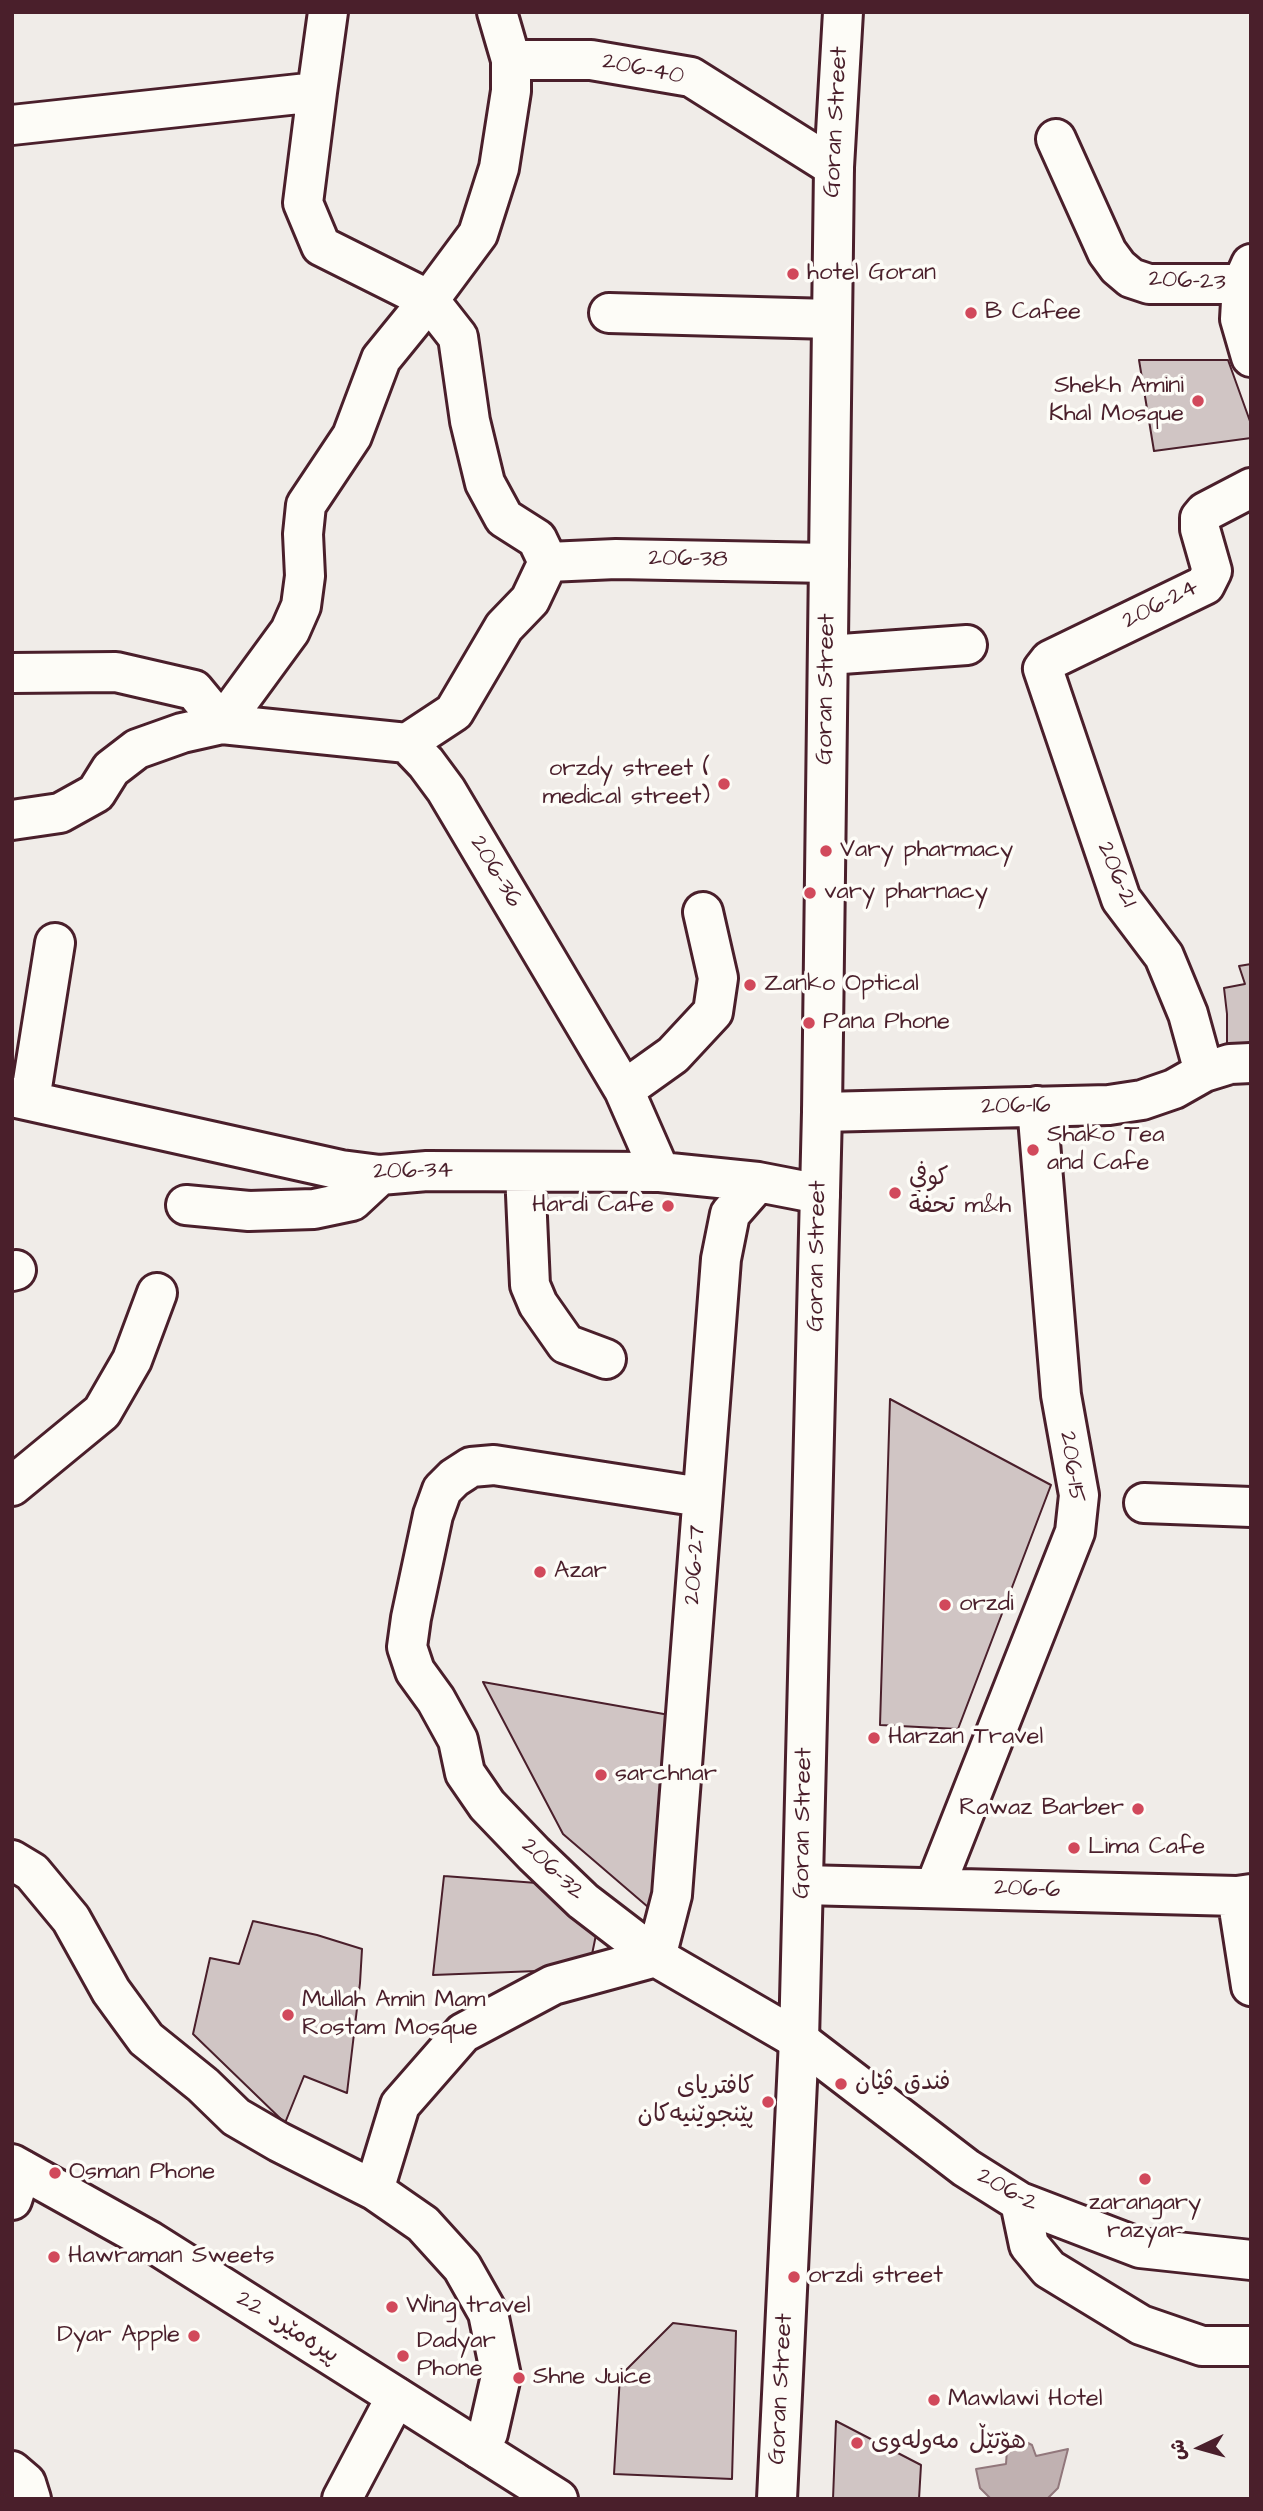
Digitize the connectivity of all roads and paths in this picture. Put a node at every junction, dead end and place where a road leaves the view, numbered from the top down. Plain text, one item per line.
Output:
1 (328, 12) edge
2 (497, 12) edge
3 (843, 12) edge
4 (512, 60) junction
5 (317, 92) junction
6 (12, 125) edge
7 (1056, 139) dead end
8 (834, 167) junction
9 (1247, 274) edge
10 (429, 300) junction
11 (609, 313) dead end
12 (831, 319) junction
13 (1251, 358) edge
14 (1251, 488) edge
15 (548, 562) junction
16 (829, 563) junction
17 (967, 645) dead end
18 (828, 655) junction
19 (1043, 669) joint
20 (12, 673) edge
21 (222, 724) junction
22 (407, 743) junction
23 (12, 820) edge
24 (703, 912) dead end
25 (55, 943) dead end
26 (1251, 1063) edge
27 (1204, 1072) junction
28 (624, 1090) junction
29 (21, 1098) edge
30 (1037, 1106) junction
31 (822, 1112) junction
32 (526, 1172) junction
33 (660, 1172) junction
34 (380, 1175) junction
35 (758, 1182) junction
36 (820, 1194) junction
37 (186, 1205) dead end
38 (157, 1293) dead end
39 (606, 1359) dead end
40 (12, 1486) edge
41 (701, 1497) junction
42 (1144, 1503) dead end
43 (1251, 1507) edge
44 (12, 1860) edge
45 (803, 1885) junction
46 (935, 1887) junction
47 (1244, 1895) edge
48 (656, 1957) junction
49 (1251, 1986) edge
50 (799, 2040) junction
51 (16, 2178) edge
52 (374, 2190) junction
53 (1020, 2202) junction
54 (1251, 2260) edge
55 (1251, 2346) edge
56 (396, 2397) junction
57 (479, 2449) junction
58 (342, 2499) edge
59 (558, 2499) edge
60 (777, 2499) edge

1 - 5 street
2 - 4 street
3 - 8 street, Goran Street
4 - 8 street, 206-40
4 - 10 street
5 - 6 street
5 - 10 street
7 - 9 street, 206-23
8 - 12 street, Goran Street
9 - 13 street, 206-23
10 - 15 street
10 - 21 street
11 - 12 street
12 - 16 street, Goran Street
14 - 19 street, 206-24
15 - 16 street, 206-38
15 - 22 street
16 - 18 street, Goran Street
17 - 18 street
18 - 31 street, Goran Street
19 - 27 street, 206-21
20 - 21 street
21 - 22 street
21 - 23 street
22 - 28 street, 206-36
24 - 28 street
25 - 29 street
26 - 27 street, 206-16
27 - 30 street, 206-16
28 - 33 street, 206-36
29 - 34 street, 206-34
30 - 31 street, 206-16
30 - 46 street, 206-15
31 - 36 street, Goran Street
32 - 33 street, 206-34
32 - 34 street, 206-34
32 - 39 street
33 - 35 street, 206-34
34 - 37 street
35 - 36 street, 206-34
35 - 41 street, 206-27
36 - 45 street, Goran Street
38 - 40 street
41 - 48 street, 206-27
41 - 48 street, 206-32
42 - 43 street
44 - 52 street
45 - 46 street, 206-6
45 - 50 street, Goran Street
46 - 47 street, 206-6
47 - 49 street
48 - 50 street, 206-32
48 - 52 street
50 - 53 street, 206-2
50 - 60 street, Goran Street
51 - 56 street, 22 پیرەمێرد
52 - 57 street
53 - 54 street, 206-2
53 - 55 street
56 - 57 street, 22 پیرەمێرد
56 - 58 street
57 - 59 street, 22 پیرەمێرد

